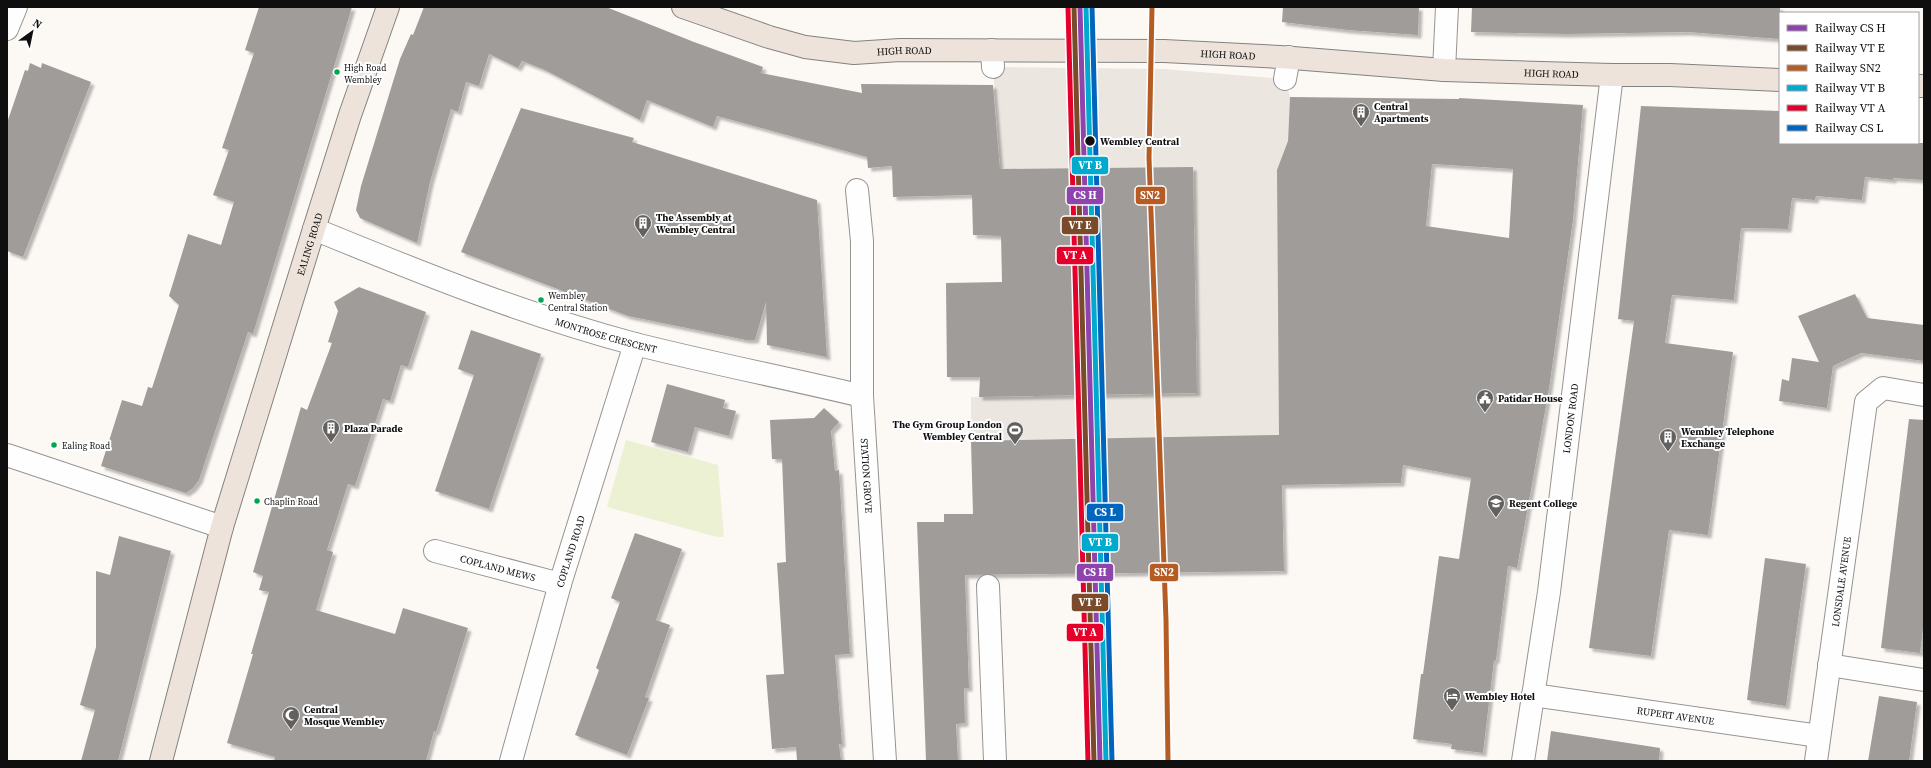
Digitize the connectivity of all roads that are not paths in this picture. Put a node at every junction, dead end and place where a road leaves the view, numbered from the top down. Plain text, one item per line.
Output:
1 (16, 7) edge
2 (388, 7) edge
3 (683, 7) edge
4 (1447, 7) edge
5 (7, 29) edge
6 (1289, 58) junction
7 (1444, 70) junction
8 (1612, 75) junction
9 (1285, 79) dead end
10 (1779, 80) edge
11 (857, 190) dead end
12 (314, 230) junction
13 (635, 344) junction
14 (1924, 395) edge
15 (862, 396) junction
16 (7, 455) edge
17 (222, 527) junction
18 (435, 550) dead end
19 (560, 584) junction
20 (988, 586) dead end
21 (1829, 665) junction
22 (1924, 680) edge
23 (1533, 695) junction
24 (1819, 736) junction
25 (161, 761) edge
26 (511, 761) edge
27 (885, 761) edge
28 (995, 761) edge
29 (1523, 761) edge
30 (1816, 761) edge

1 - 5 street
2 - 12 main road, EALING ROAD
3 - 6 main road, HIGH ROAD
4 - 7 street
6 - 7 main road, HIGH ROAD
6 - 9 street
7 - 8 main road, HIGH ROAD
8 - 10 main road, HIGH ROAD
8 - 23 street, LONDON ROAD
11 - 15 street, STATION GROVE
12 - 13 street, MONTROSE CRESCENT
12 - 17 main road, EALING ROAD
13 - 15 street, MONTROSE CRESCENT
13 - 19 street, COPLAND ROAD
14 - 21 street, LONSDALE AVENUE
15 - 27 street, STATION GROVE
16 - 17 street
17 - 25 main road, EALING ROAD
18 - 19 street, COPLAND MEWS
19 - 26 street, COPLAND ROAD
20 - 28 street
21 - 22 street
21 - 24 street, LONSDALE AVENUE
23 - 24 street, RUPERT AVENUE
23 - 29 street, LONDON ROAD
24 - 30 street, LONSDALE AVENUE

